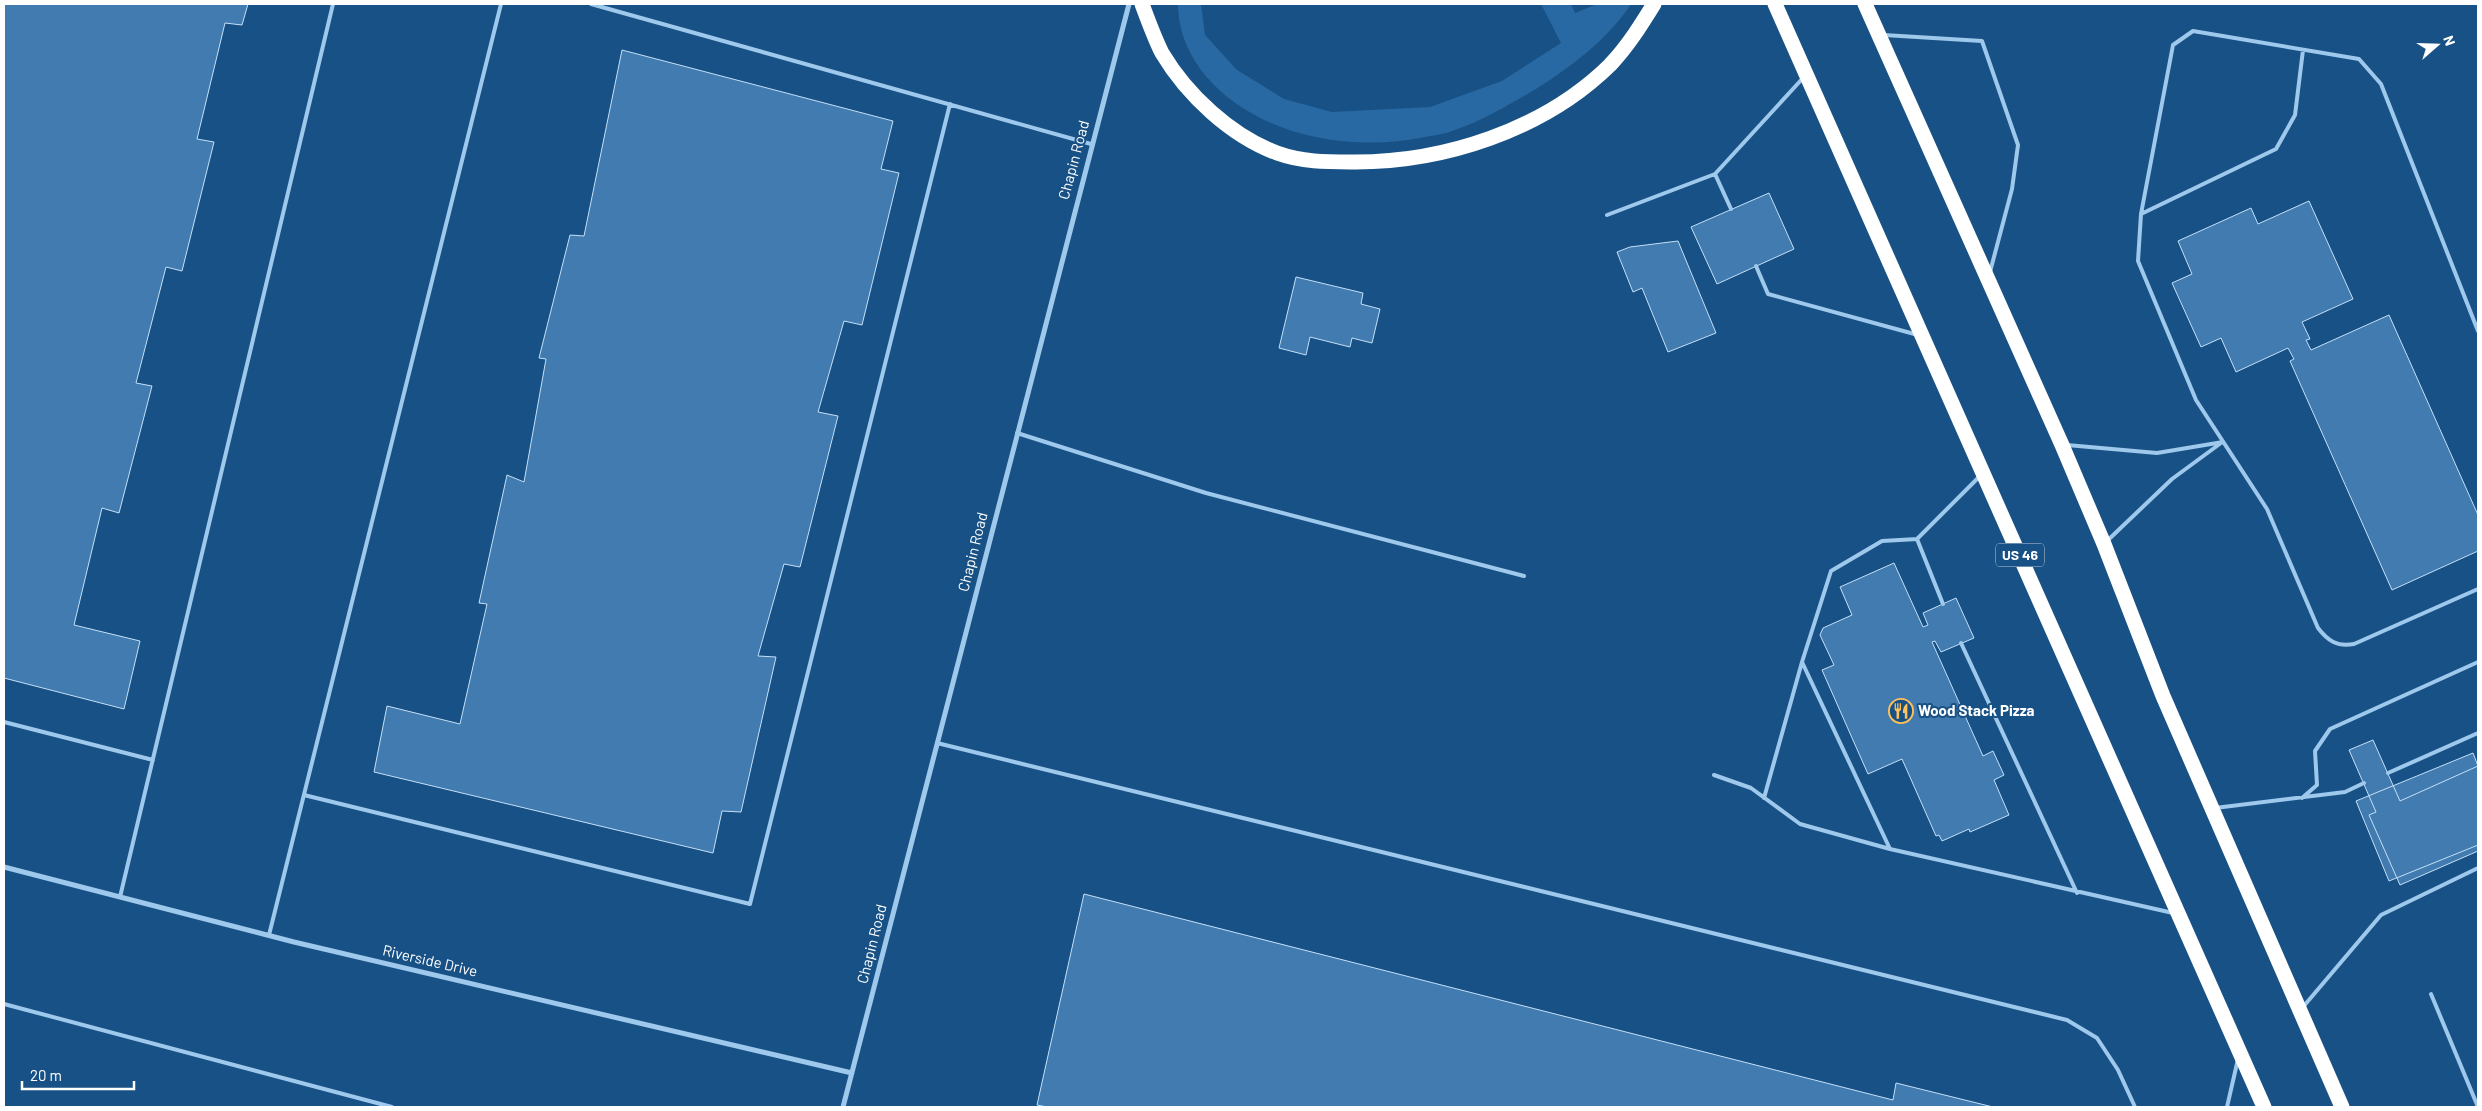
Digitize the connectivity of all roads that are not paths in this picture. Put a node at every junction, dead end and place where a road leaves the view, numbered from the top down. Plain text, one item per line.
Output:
1 (333, 4) edge
2 (501, 4) edge
3 (591, 4) edge
4 (1129, 4) edge
5 (1142, 4) edge
6 (1654, 4) edge
7 (1775, 4) edge
8 (1865, 4) edge
9 (1872, 4) edge
10 (1879, 34) junction
11 (2303, 50) junction
12 (1806, 75) junction
13 (950, 104) junction
14 (1091, 144) junction
15 (1715, 174) junction
16 (1731, 210) dead end
17 (2141, 214) junction
18 (1607, 215) dead end
19 (1756, 266) dead end
20 (1989, 277) junction
21 (2478, 331) edge
22 (1920, 336) junction
23 (1017, 433) junction
24 (2223, 442) junction
25 (2062, 445) junction
26 (1983, 473) junction
27 (1917, 539) junction
28 (2104, 544) junction
29 (1524, 576) dead end
30 (2478, 589) edge
31 (1943, 604) dead end
32 (1961, 644) dead end
33 (1802, 662) junction
34 (2478, 662) edge
35 (4, 722) edge
36 (2478, 733) edge
37 (937, 743) junction
38 (153, 760) junction
39 (2388, 772) dead end
40 (1714, 776) dead end
41 (2364, 783) dead end
42 (304, 795) junction
43 (1764, 798) junction
44 (2302, 798) junction
45 (2210, 809) junction
46 (1890, 849) junction
47 (4, 867) edge
48 (2478, 868) edge
49 (2077, 893) junction
50 (120, 897) junction
51 (2179, 915) junction
52 (269, 935) junction
53 (2431, 994) dead end
54 (4, 1006) edge
55 (2300, 1010) junction
56 (2239, 1052) junction
57 (852, 1073) junction
58 (392, 1107) edge
59 (843, 1107) edge
60 (2135, 1107) edge
61 (2227, 1107) edge
62 (2264, 1107) edge
63 (2342, 1107) edge
64 (2478, 1107) edge

1 - 38 lane
2 - 42 lane
3 - 13 lane
4 - 14 street, Chapin Road
5 - 6 highway
7 - 12 highway, US 46
8 - 10 highway
9 - 10 highway
10 - 20 highway
10 - 20 lane
11 - 17 lane
11 - 17 lane
11 - 21 lane
12 - 15 lane
12 - 22 highway, US 46
13 - 14 lane
13 - 42 lane
14 - 23 street, Chapin Road
15 - 16 lane
15 - 18 lane
17 - 24 lane
19 - 22 lane
20 - 25 highway
22 - 26 highway, US 46
23 - 29 lane
23 - 37 street, Chapin Road
24 - 25 lane
24 - 28 lane
24 - 30 lane
25 - 28 highway
26 - 27 lane
26 - 51 highway, US 46
27 - 31 lane
27 - 33 lane
28 - 45 highway
32 - 49 lane
33 - 43 lane
33 - 46 lane
34 - 44 lane
35 - 38 lane
36 - 39 lane
37 - 57 street, Chapin Road
37 - 60 lane
38 - 50 lane
40 - 43 lane
41 - 44 lane
42 - 52 lane
43 - 46 lane
44 - 45 lane
45 - 55 highway
46 - 49 lane
47 - 50 street, Riverside Drive
48 - 55 lane
49 - 51 lane
50 - 52 street, Riverside Drive
51 - 56 highway, US 46
52 - 57 street, Riverside Drive
53 - 64 lane
54 - 58 lane
55 - 63 highway
56 - 61 lane
56 - 62 highway, US 46
57 - 59 street, Chapin Road

